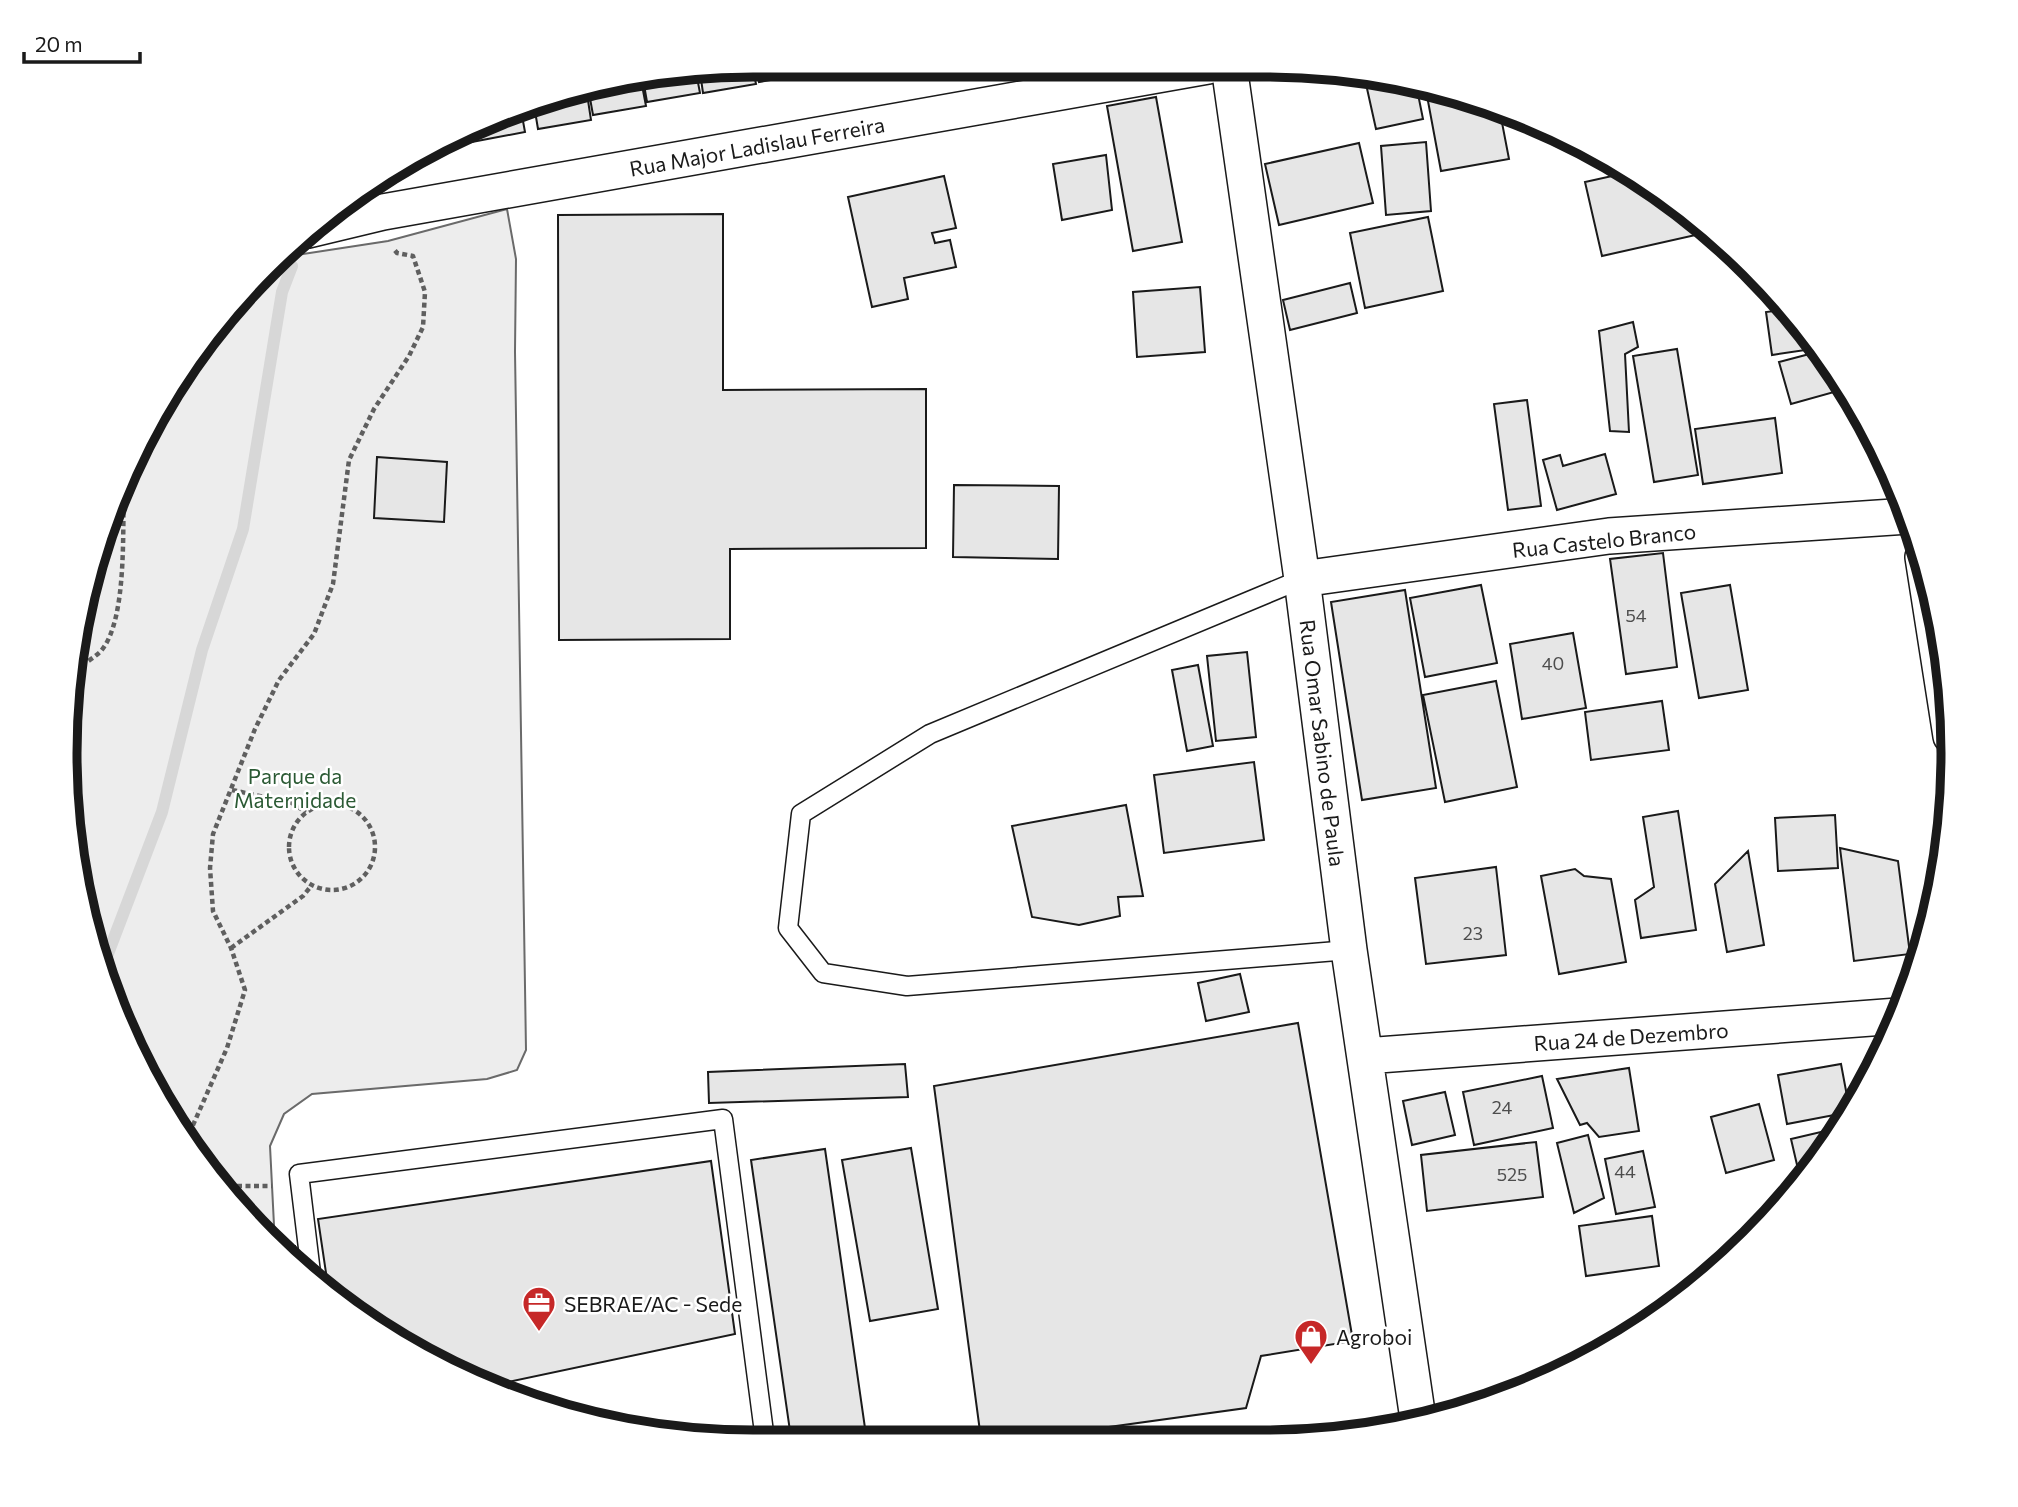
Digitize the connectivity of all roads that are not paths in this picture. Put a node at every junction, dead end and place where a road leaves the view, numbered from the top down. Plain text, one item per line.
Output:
1 (1146, 77) edge
2 (1231, 77) edge
3 (333, 224) edge
4 (1898, 517) edge
5 (1302, 579) junction
6 (1349, 950) junction
7 (1888, 1017) edge
8 (1365, 1056) junction
9 (310, 1264) edge
10 (1417, 1412) edge
11 (764, 1430) edge

1 - 3 street, Rua Major Ladislau Ferreira
2 - 5 street, Rua Omar Sabino de Paula
4 - 5 street, Rua Castelo Branco
5 - 6 street, Rua Omar Sabino de Paula
5 - 6 lane
6 - 8 street, Rua Omar Sabino de Paula
7 - 8 street, Rua 24 de Dezembro
8 - 10 street, Rua Omar Sabino de Paula
9 - 11 lane

